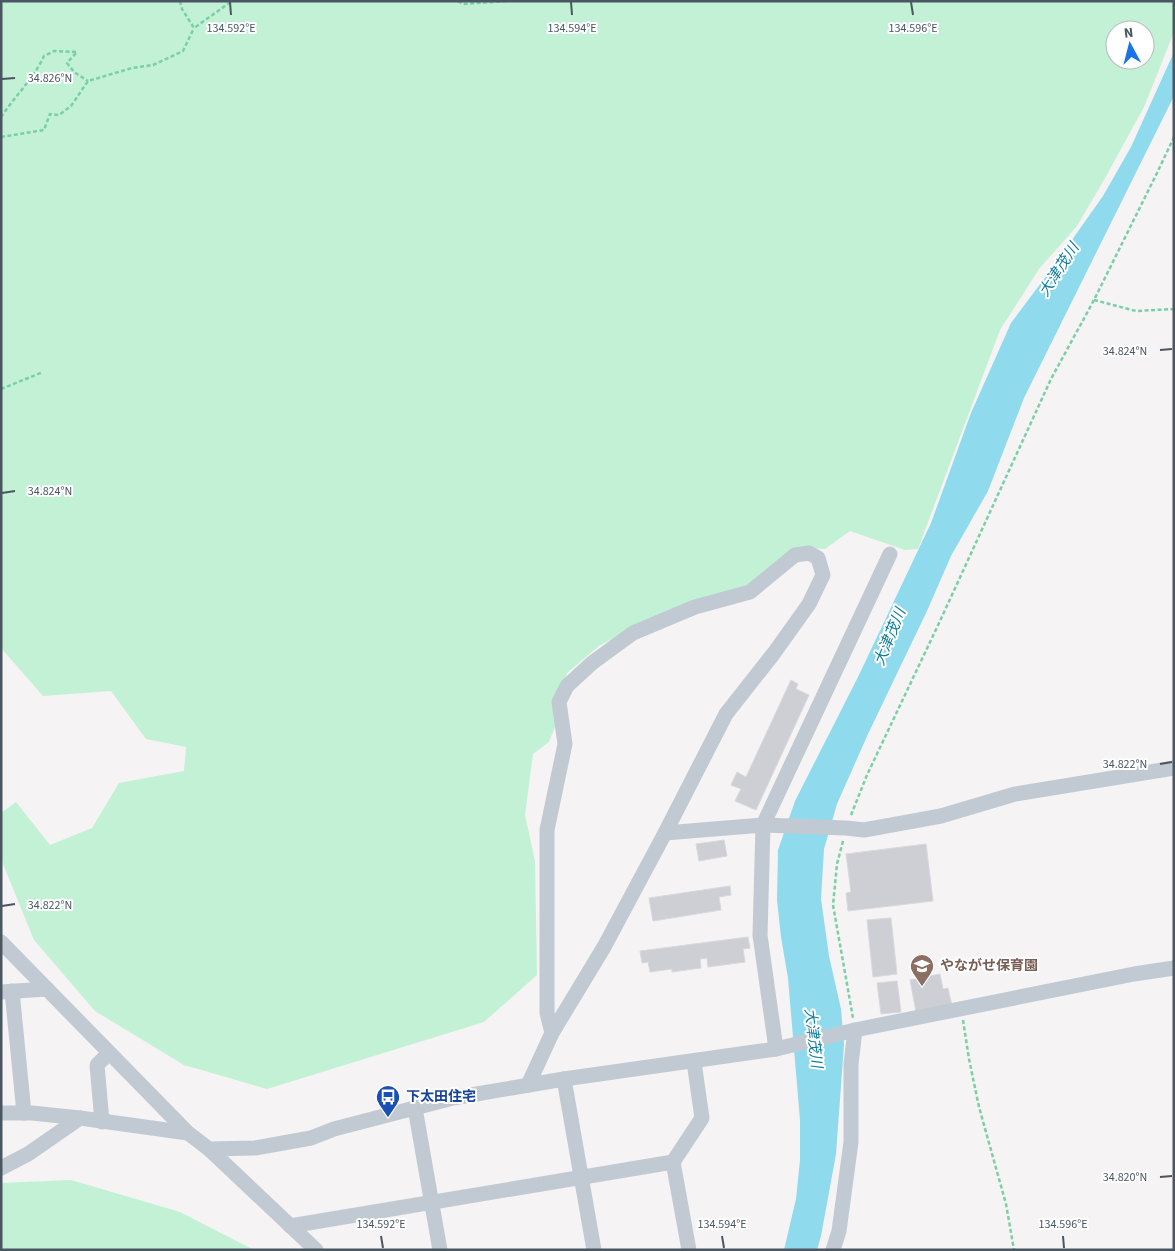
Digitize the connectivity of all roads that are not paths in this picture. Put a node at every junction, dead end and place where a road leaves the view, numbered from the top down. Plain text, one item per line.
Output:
1 (890, 554) dead end
2 (1174, 768) edge
3 (762, 825) junction
4 (665, 833) junction
5 (1, 942) edge
6 (1174, 968) edge
7 (47, 989) junction
8 (6, 992) edge
9 (855, 1030) junction
10 (552, 1033) junction
11 (776, 1049) junction
12 (109, 1053) junction
13 (694, 1062) junction
14 (564, 1079) junction
15 (528, 1085) junction
16 (415, 1108) junction
17 (24, 1113) junction
18 (1, 1114) edge
19 (80, 1118) junction
20 (102, 1122) junction
21 (188, 1133) junction
22 (209, 1149) junction
23 (673, 1162) junction
24 (1, 1168) edge
25 (581, 1177) junction
26 (432, 1201) junction
27 (290, 1226) junction
28 (316, 1250) edge
29 (440, 1250) edge
30 (594, 1250) edge
31 (689, 1250) edge
32 (833, 1250) edge

1 - 3 street
2 - 3 street
3 - 4 street
3 - 11 street
4 - 10 street
4 - 10 street
5 - 7 street
6 - 9 street
7 - 8 street
7 - 12 street
8 - 17 street
9 - 11 street
9 - 32 street
10 - 15 street
11 - 13 street
12 - 20 street
12 - 21 street
13 - 14 street
13 - 23 street
14 - 15 street
14 - 25 street
15 - 16 street
16 - 22 street
16 - 26 street
17 - 18 street
17 - 19 street
19 - 20 street
19 - 24 street
20 - 21 street
21 - 22 street
22 - 27 street
23 - 25 street
23 - 31 street
25 - 26 street
25 - 30 street
26 - 27 street
26 - 29 street
27 - 28 street

